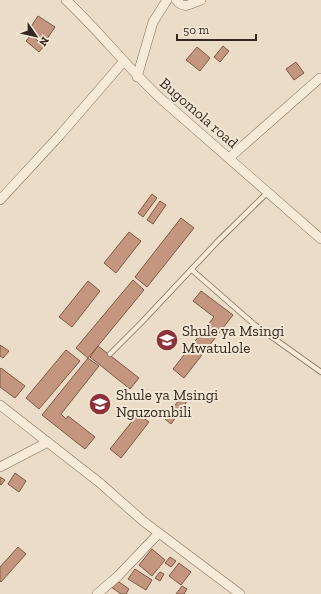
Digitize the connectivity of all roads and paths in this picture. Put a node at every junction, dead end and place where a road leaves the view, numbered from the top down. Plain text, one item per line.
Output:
1 (66, 0) edge
2 (167, 0) edge
3 (176, 0) edge
4 (201, 0) edge
5 (124, 61) junction
6 (138, 77) junction
7 (320, 78) dead end
8 (229, 158) junction
9 (268, 192) junction
10 (0, 200) edge
11 (321, 239) edge
12 (192, 270) junction
13 (110, 354) dead end
14 (321, 372) edge
15 (0, 405) edge
16 (48, 442) junction
17 (0, 467) edge
18 (159, 533) junction
19 (97, 594) edge
20 (240, 594) edge

1 - 5 street, Bugomola road
2 - 6 street
3 - 4 street
5 - 6 street, Bugomola road
5 - 10 street
6 - 8 street, Bugomola road
7 - 8 street
8 - 9 street, Bugomola road
9 - 11 street, Bugomola road
9 - 12 lane
12 - 13 lane
12 - 14 lane
15 - 16 street
16 - 17 street
16 - 18 street
18 - 19 street
18 - 20 street

